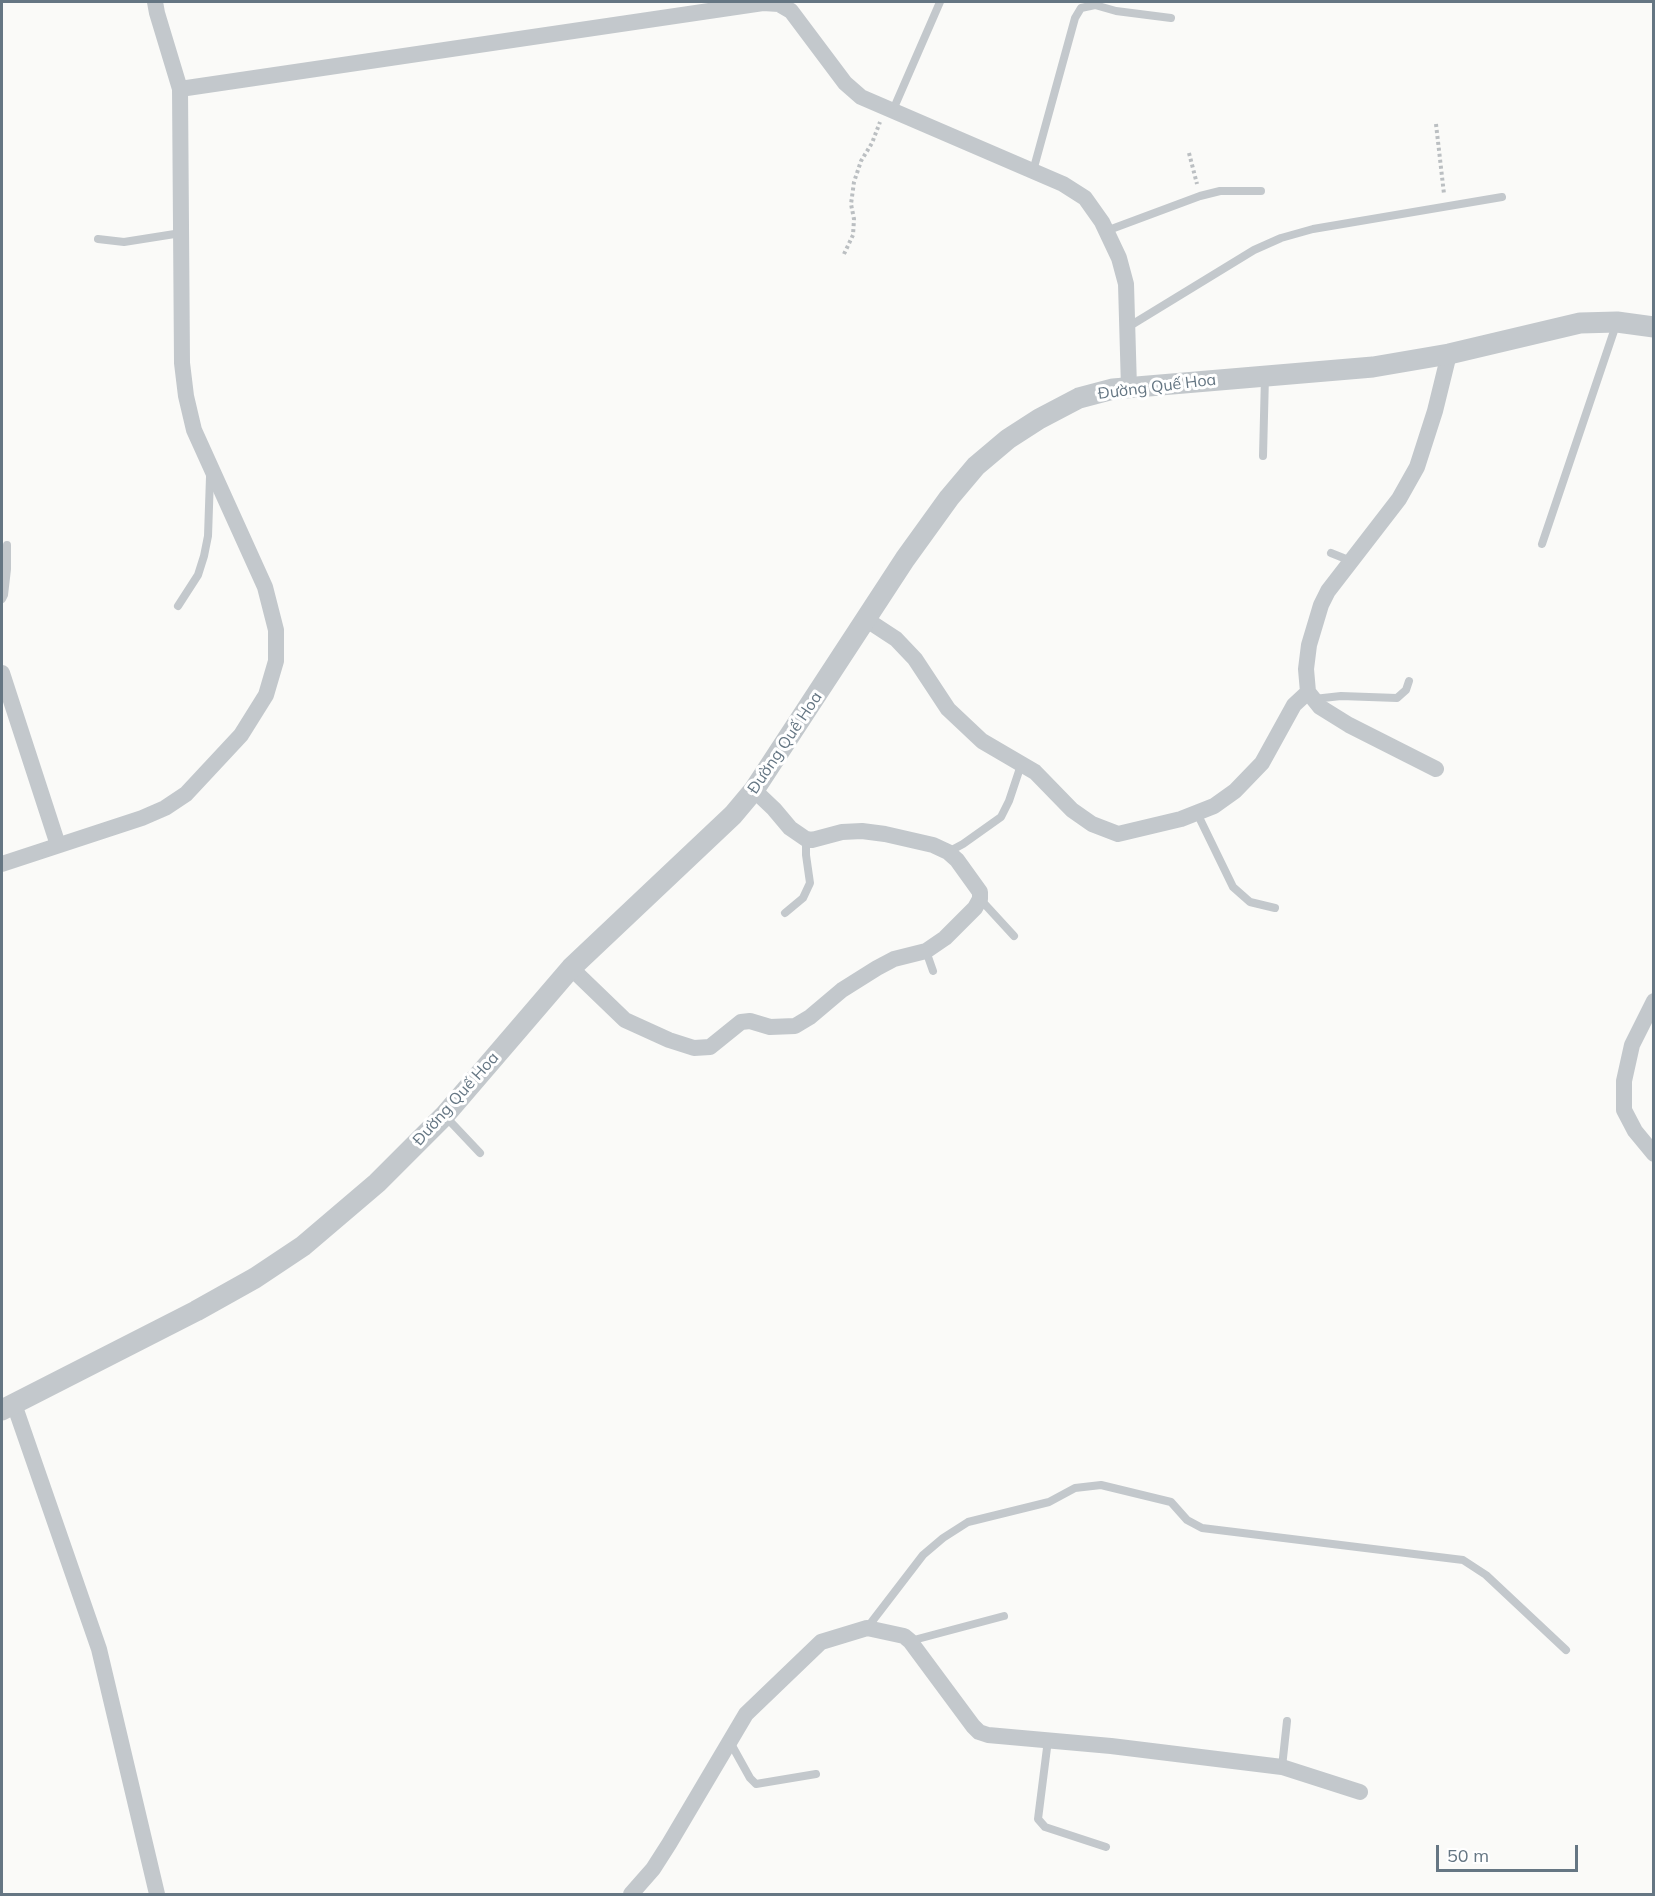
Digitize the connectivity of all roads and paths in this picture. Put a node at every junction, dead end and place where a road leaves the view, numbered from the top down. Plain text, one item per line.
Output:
1 (155, 2) edge
2 (940, 2) edge
3 (1171, 18) dead end
4 (180, 88) junction
5 (890, 109) junction
6 (1436, 124) dead end
7 (1189, 153) dead end
8 (1033, 171) junction
9 (1261, 191) dead end
10 (1200, 196) junction
11 (1502, 196) dead end
12 (1446, 206) junction
13 (1106, 231) junction
14 (181, 233) junction
15 (98, 239) dead end
16 (844, 254) dead end
17 (1617, 322) junction
18 (1128, 327) junction
19 (1653, 327) edge
20 (1449, 354) junction
21 (1265, 376) junction
22 (1129, 388) junction
23 (1263, 456) dead end
24 (209, 464) junction
25 (1542, 544) dead end
26 (7, 545) dead end
27 (1331, 553) dead end
28 (1351, 561) junction
29 (2, 600) edge
30 (178, 606) dead end
31 (867, 620) junction
32 (2, 673) edge
33 (1409, 681) dead end
34 (5, 694) edge
35 (1310, 695) junction
36 (1021, 765) junction
37 (1436, 769) dead end
38 (754, 790) junction
39 (1197, 813) junction
40 (806, 839) junction
41 (58, 845) junction
42 (948, 852) junction
43 (2, 864) edge
44 (980, 898) junction
45 (1275, 908) dead end
46 (785, 913) dead end
47 (1014, 936) dead end
48 (926, 951) junction
49 (571, 968) junction
50 (933, 971) dead end
51 (1653, 1001) edge
52 (444, 1116) junction
53 (480, 1153) dead end
54 (1653, 1154) edge
55 (8, 1407) edge
56 (1004, 1616) dead end
57 (867, 1628) junction
58 (913, 1640) junction
59 (1566, 1650) dead end
60 (1287, 1721) dead end
61 (1048, 1739) junction
62 (729, 1742) junction
63 (1282, 1767) junction
64 (816, 1774) dead end
65 (1360, 1792) dead end
66 (1106, 1847) dead end
67 (157, 1894) edge
68 (631, 1894) edge

1 - 4 street
2 - 5 lane
3 - 8 lane
4 - 5 street
4 - 14 street
5 - 8 street
5 - 16 path
6 - 12 path
7 - 10 path
8 - 13 street
9 - 10 lane
10 - 13 lane
11 - 12 lane
12 - 18 lane
13 - 18 street
14 - 15 lane
14 - 24 street
17 - 19 street, Đường Quế Hoa
17 - 20 street, Đường Quế Hoa
17 - 25 lane
18 - 22 street
20 - 21 street, Đường Quế Hoa
20 - 28 street
21 - 22 street, Đường Quế Hoa
21 - 23 lane
22 - 31 street, Đường Quế Hoa
24 - 30 lane
24 - 41 street
26 - 29 lane
27 - 28 lane
28 - 35 street
31 - 36 street
31 - 38 street, Đường Quế Hoa
32 - 34 street
33 - 35 lane
34 - 41 street
35 - 37 street
35 - 39 street
36 - 39 street
36 - 42 lane
38 - 40 street
38 - 49 street, Đường Quế Hoa
39 - 45 lane
40 - 42 street
40 - 46 lane
41 - 43 street
42 - 44 street
44 - 47 lane
44 - 48 street
48 - 49 street
48 - 50 lane
49 - 52 street, Đường Quế Hoa
51 - 54 street
52 - 53 lane
52 - 55 street, Đường Quế Hoa
55 - 67 street
56 - 58 lane
57 - 58 street
57 - 59 lane
57 - 62 street
58 - 61 street
60 - 63 lane
61 - 63 street
61 - 66 lane
62 - 64 lane
62 - 68 street
63 - 65 street

